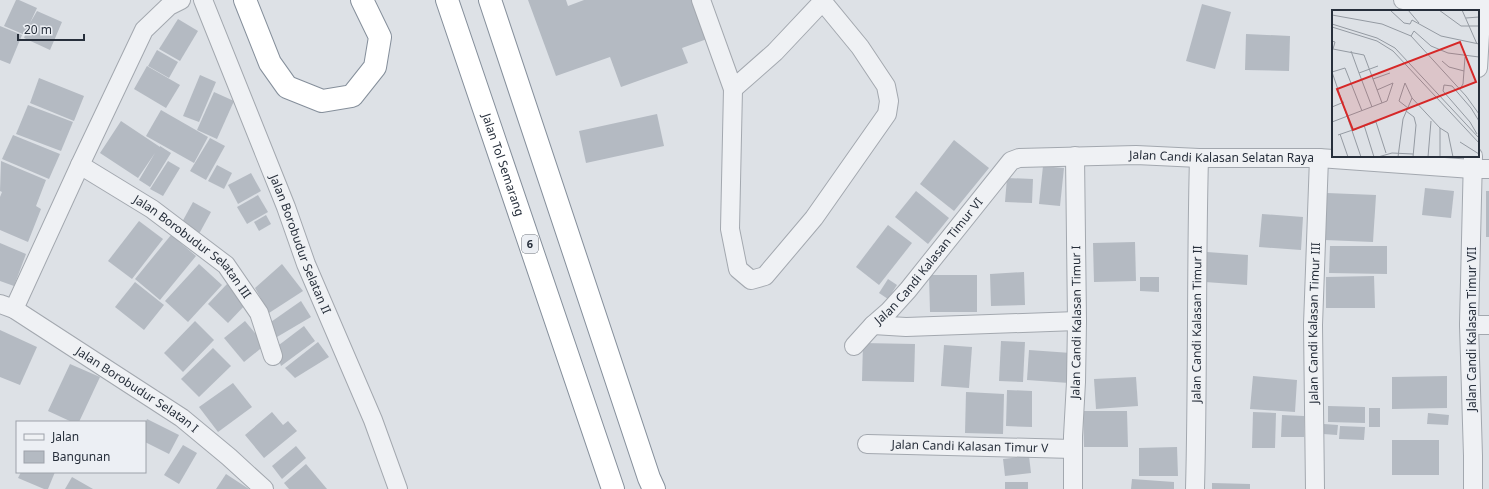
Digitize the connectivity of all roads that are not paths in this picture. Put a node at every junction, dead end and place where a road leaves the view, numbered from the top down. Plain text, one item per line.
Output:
1 (181, 0) edge
2 (203, 0) edge
3 (245, 0) edge
4 (362, 0) edge
5 (447, 0) edge
6 (490, 0) edge
7 (701, 0) edge
8 (1403, 0) edge
9 (823, 1) edge
10 (1484, 2) edge
11 (1479, 57) edge
12 (733, 89) junction
13 (1075, 156) junction
14 (1199, 158) junction
15 (1319, 158) junction
16 (80, 165) junction
17 (1478, 165) edge
18 (7, 307) edge
19 (1077, 321) junction
20 (1489, 324) edge
21 (873, 325) junction
22 (1469, 325) junction
23 (854, 346) dead end
24 (273, 356) dead end
25 (868, 444) dead end
26 (1073, 448) junction
27 (264, 489) edge
28 (398, 489) edge
29 (613, 489) edge
30 (654, 489) edge
31 (1073, 489) edge
32 (1195, 489) edge
33 (1315, 489) edge
34 (1473, 489) edge

1 - 16 street
2 - 28 street, Jalan Borobudur Selatan II
3 - 4 highway
5 - 29 highway, Jalan Tol Semarang / 6
6 - 30 highway
7 - 12 street
8 - 10 street
9 - 12 street
9 - 12 street
10 - 11 street
13 - 14 street, Jalan Candi Kalasan Selatan Raya
13 - 19 street, Jalan Candi Kalasan Timur I
13 - 21 street, Jalan Candi Kalasan Timur VI
14 - 15 street, Jalan Candi Kalasan Selatan Raya
14 - 32 street, Jalan Candi Kalasan Timur II
15 - 17 street, Jalan Candi Kalasan Selatan Raya
15 - 33 street, Jalan Candi Kalasan Timur III
16 - 18 street
16 - 24 street, Jalan Borobudur Selatan III
17 - 22 street, Jalan Candi Kalasan Timur VII
18 - 27 street, Jalan Borobudur Selatan I
19 - 21 street, Jalan Candi Kalasan Timur VI
19 - 26 street, Jalan Candi Kalasan Timur I
20 - 22 street
21 - 23 street
22 - 34 street, Jalan Candi Kalasan Timur VII
25 - 26 street, Jalan Candi Kalasan Timur V
26 - 31 street, Jalan Candi Kalasan Timur I

